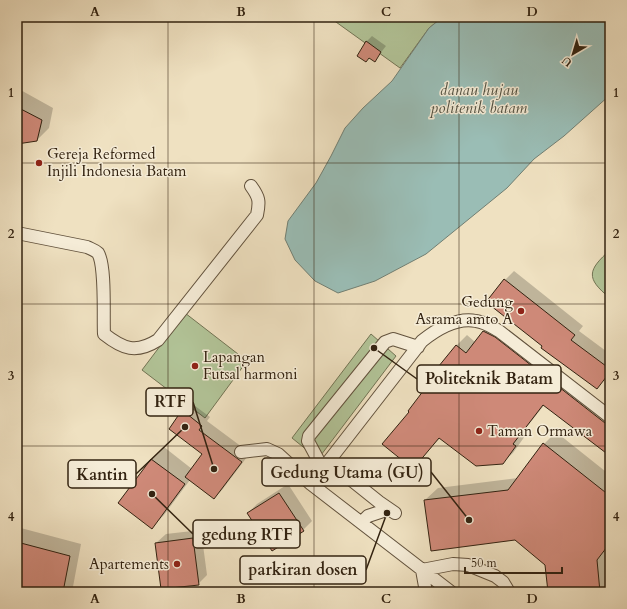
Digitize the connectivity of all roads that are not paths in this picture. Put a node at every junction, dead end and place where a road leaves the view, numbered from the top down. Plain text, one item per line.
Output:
1 (251, 186) dead end
2 (17, 233) edge
3 (418, 347) junction
4 (610, 417) edge
5 (241, 452) dead end
6 (326, 466) junction
7 (311, 484) junction
8 (362, 522) junction
9 (422, 570) junction
10 (426, 592) edge
11 (450, 592) edge
12 (509, 592) edge

1 - 2 lane
3 - 4 lane
3 - 6 lane
3 - 6 lane
5 - 7 lane
6 - 7 lane
6 - 8 lane
7 - 8 lane
8 - 9 lane
9 - 10 lane
9 - 11 lane
9 - 12 lane

